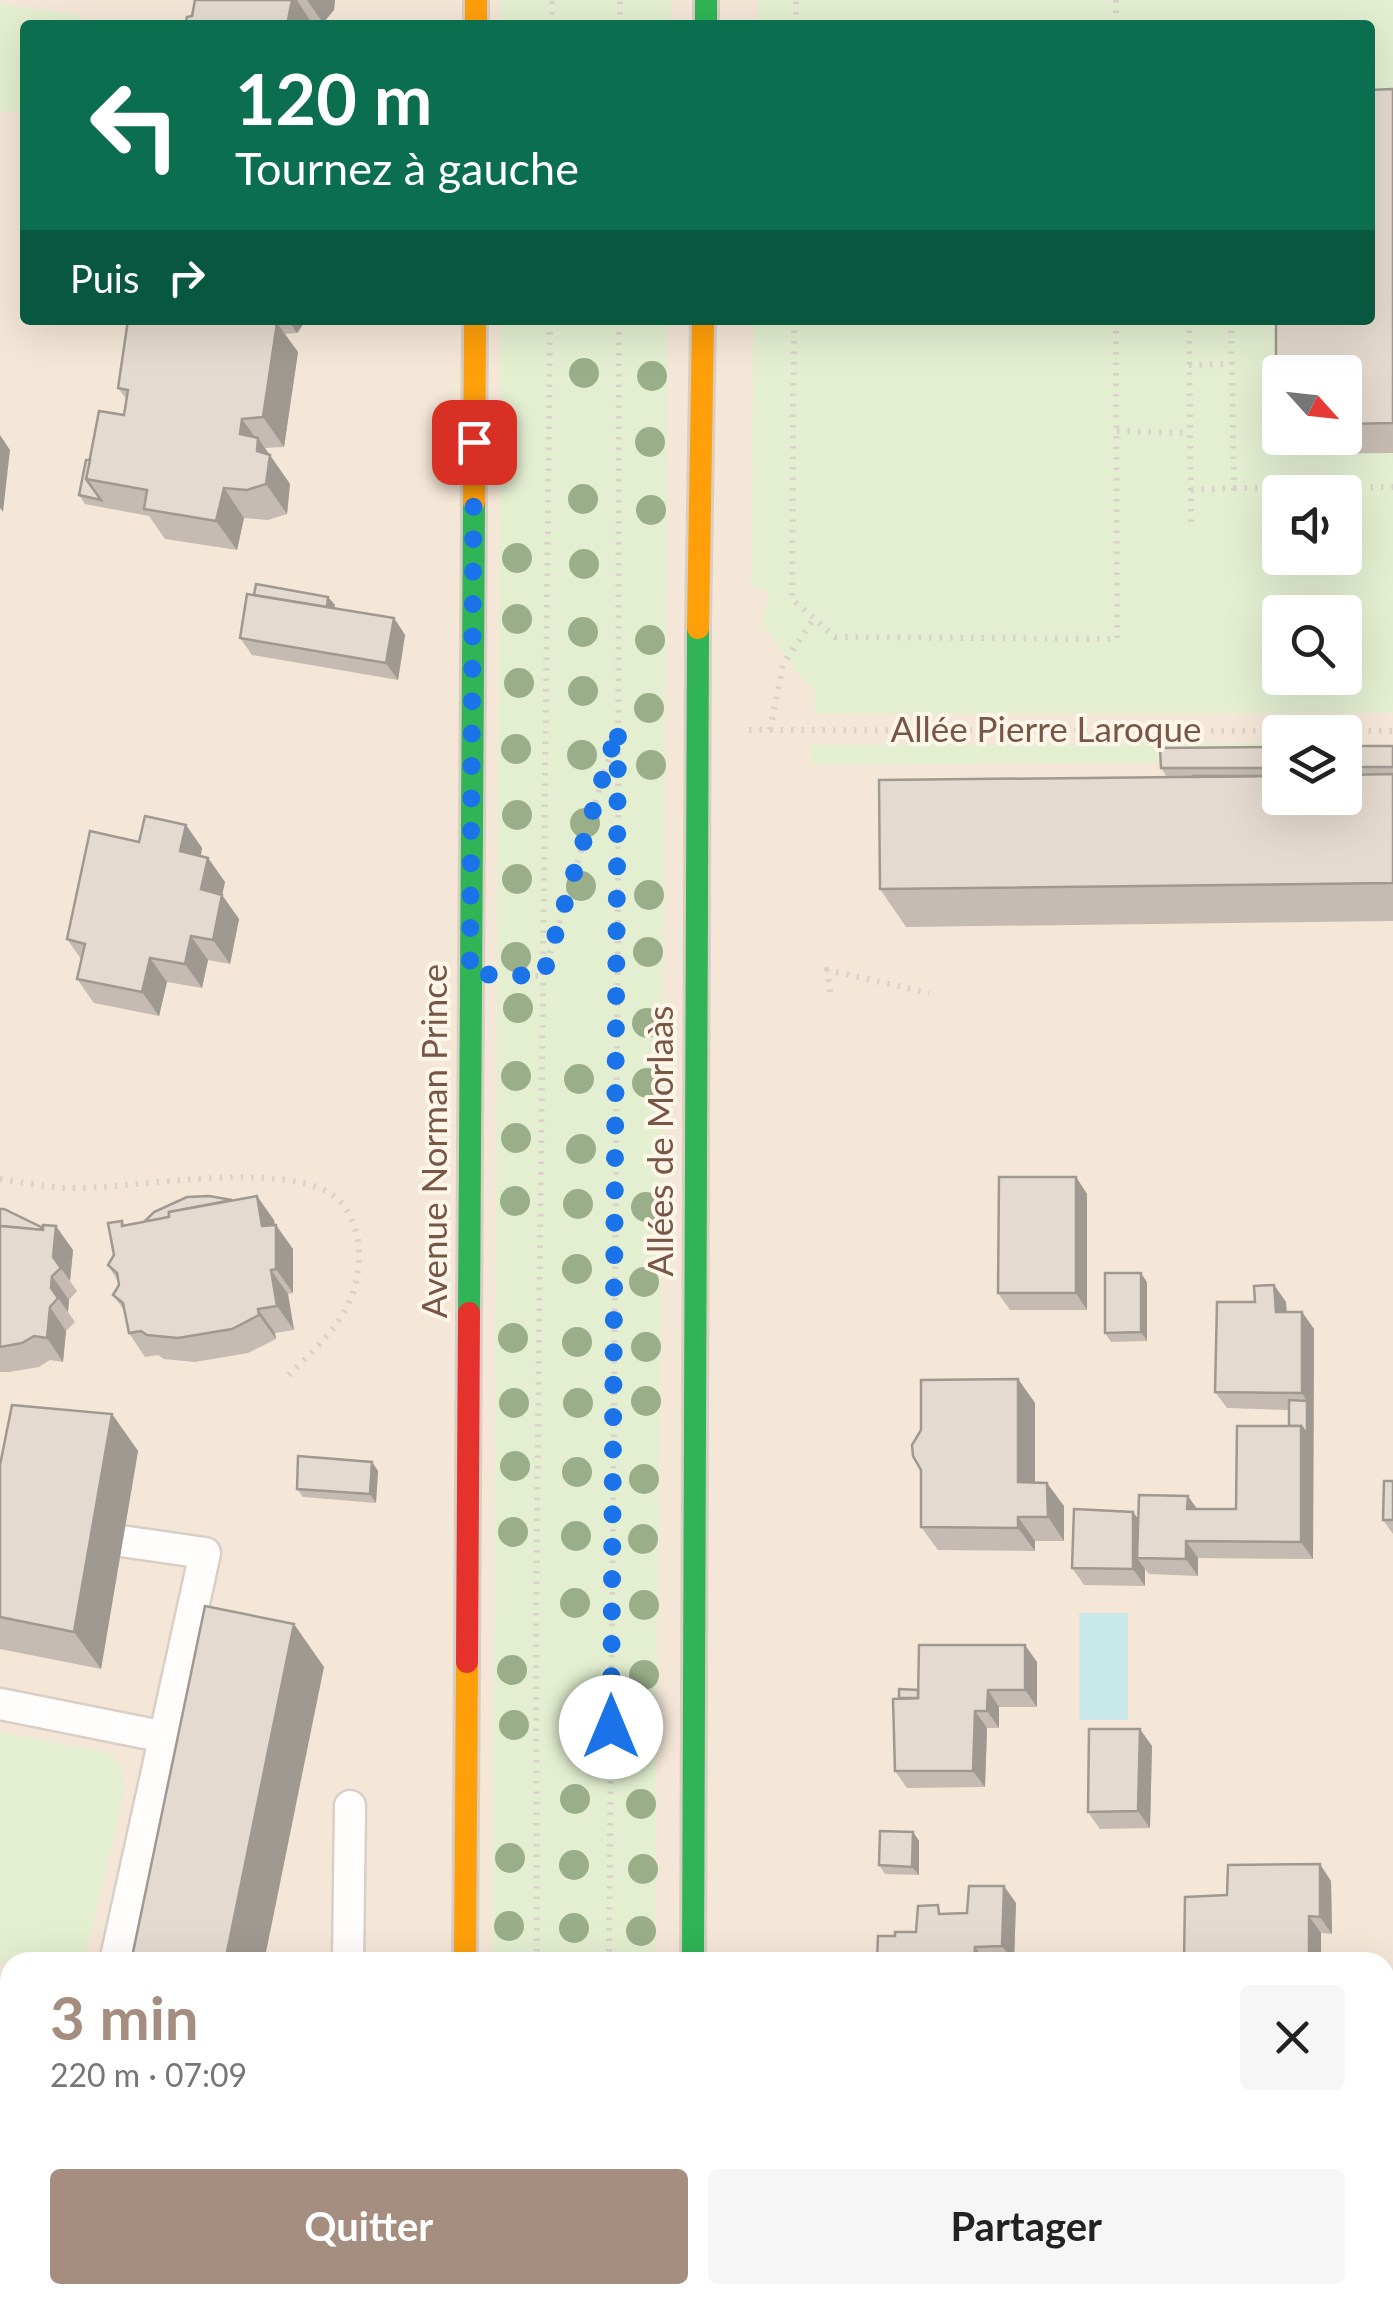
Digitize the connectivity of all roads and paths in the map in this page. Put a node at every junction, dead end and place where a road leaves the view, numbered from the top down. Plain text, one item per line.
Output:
1 (475, 325) edge
2 (550, 325) edge
3 (619, 325) edge
4 (703, 325) edge
5 (794, 325) edge
6 (1116, 325) edge
7 (1189, 325) edge
8 (1231, 325) edge
9 (1231, 364) junction
10 (1189, 365) junction
11 (1117, 432) junction
12 (1190, 433) junction
13 (1234, 488) junction
14 (1393, 488) edge
15 (1191, 490) junction
16 (1192, 522) dead end
17 (814, 619) junction
18 (618, 727) junction
19 (699, 730) junction
20 (770, 730) junction
21 (1393, 730) edge
22 (470, 974) junction
23 (543, 976) junction
24 (830, 992) dead end
25 (929, 993) dead end
26 (0, 1180) edge
27 (284, 1382) dead end
28 (121, 1541) dead end
29 (0, 1704) edge
30 (165, 1737) junction
31 (350, 1806) dead end
32 (117, 1952) edge
33 (348, 1952) edge
34 (465, 1952) edge
35 (538, 1952) edge
36 (608, 1952) edge
37 (693, 1952) edge

1 - 22 street, Avenue Norman Prince
2 - 23 path
3 - 18 path, Allées de Morlaàs
4 - 19 street, Allées de Morlaàs
5 - 17 path
6 - 11 path
7 - 10 path
8 - 9 path
9 - 10 path
9 - 13 path
10 - 12 path
11 - 12 path
11 - 17 path
12 - 15 path
13 - 14 path
13 - 15 path
15 - 16 path
17 - 20 path
18 - 23 path
18 - 36 path, Allées de Morlaàs
19 - 20 path, Allée Pierre Laroque
19 - 37 street, Allées de Morlaàs
20 - 21 path, Allée Pierre Laroque
22 - 23 path
22 - 34 street, Avenue Norman Prince
23 - 35 path
24 - 25 path
26 - 27 path
28 - 30 lane
29 - 30 lane
30 - 32 lane
31 - 33 lane

